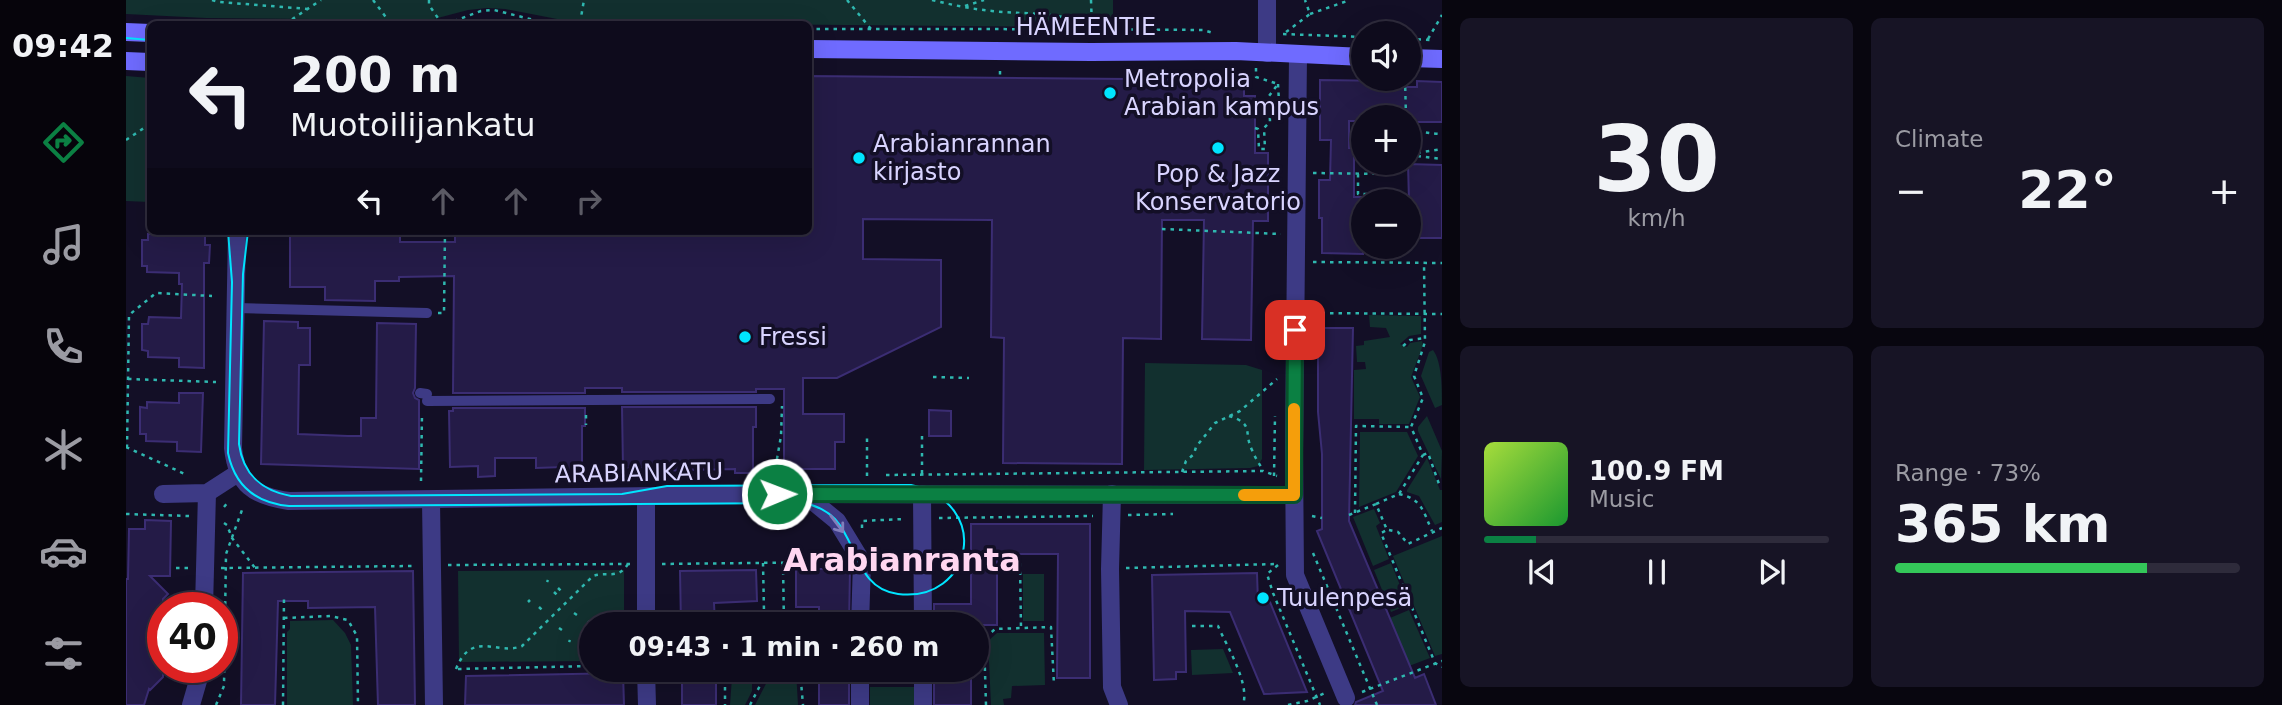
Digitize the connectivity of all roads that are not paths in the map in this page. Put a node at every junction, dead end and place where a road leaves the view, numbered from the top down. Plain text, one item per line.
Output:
1 (1267, 0) edge
2 (147, 28) edge
3 (126, 32) edge
4 (812, 49) edge
5 (1267, 53) junction
6 (1298, 55) junction
7 (1351, 57) edge
8 (1421, 59) edge
9 (1442, 60) edge
10 (126, 61) edge
11 (147, 62) edge
12 (237, 235) edge
13 (237, 308) junction
14 (427, 313) road end
15 (424, 397) road end
16 (770, 399) dead end
17 (238, 474) junction
18 (207, 493) junction
19 (163, 494) dead end
20 (804, 494) junction
21 (922, 494) junction
22 (1112, 494) junction
23 (1294, 495) junction
24 (646, 497) junction
25 (431, 501) junction
26 (204, 592) edge
27 (644, 612) edge
28 (860, 612) edge
29 (923, 612) edge
30 (646, 682) edge
31 (860, 682) edge
32 (923, 682) edge
33 (197, 683) edge
34 (1344, 692) road end
35 (191, 705) edge
36 (433, 705) edge
37 (647, 705) edge
38 (860, 705) edge
39 (923, 705) edge
40 (1119, 705) edge

1 - 5 street
2 - 3 main road
4 - 5 main road, HÄMEENTIE
5 - 6 main road, HÄMEENTIE
6 - 7 main road, HÄMEENTIE
6 - 23 street
8 - 9 main road
10 - 11 main road
12 - 13 street
13 - 14 lane
13 - 17 street
15 - 16 lane
17 - 18 street
17 - 25 street, ARABIANKATU
18 - 19 street
18 - 26 street
20 - 21 street, ARABIANKATU
20 - 24 street, ARABIANKATU
20 -> 28 street
21 - 22 street, ARABIANKATU
21 - 29 street
22 - 23 street, ARABIANKATU
22 - 40 street
23 - 34 street
24 - 25 street, ARABIANKATU
24 - 27 street
25 - 36 street
30 - 37 street
31 - 38 street
32 - 39 street
33 - 35 street

